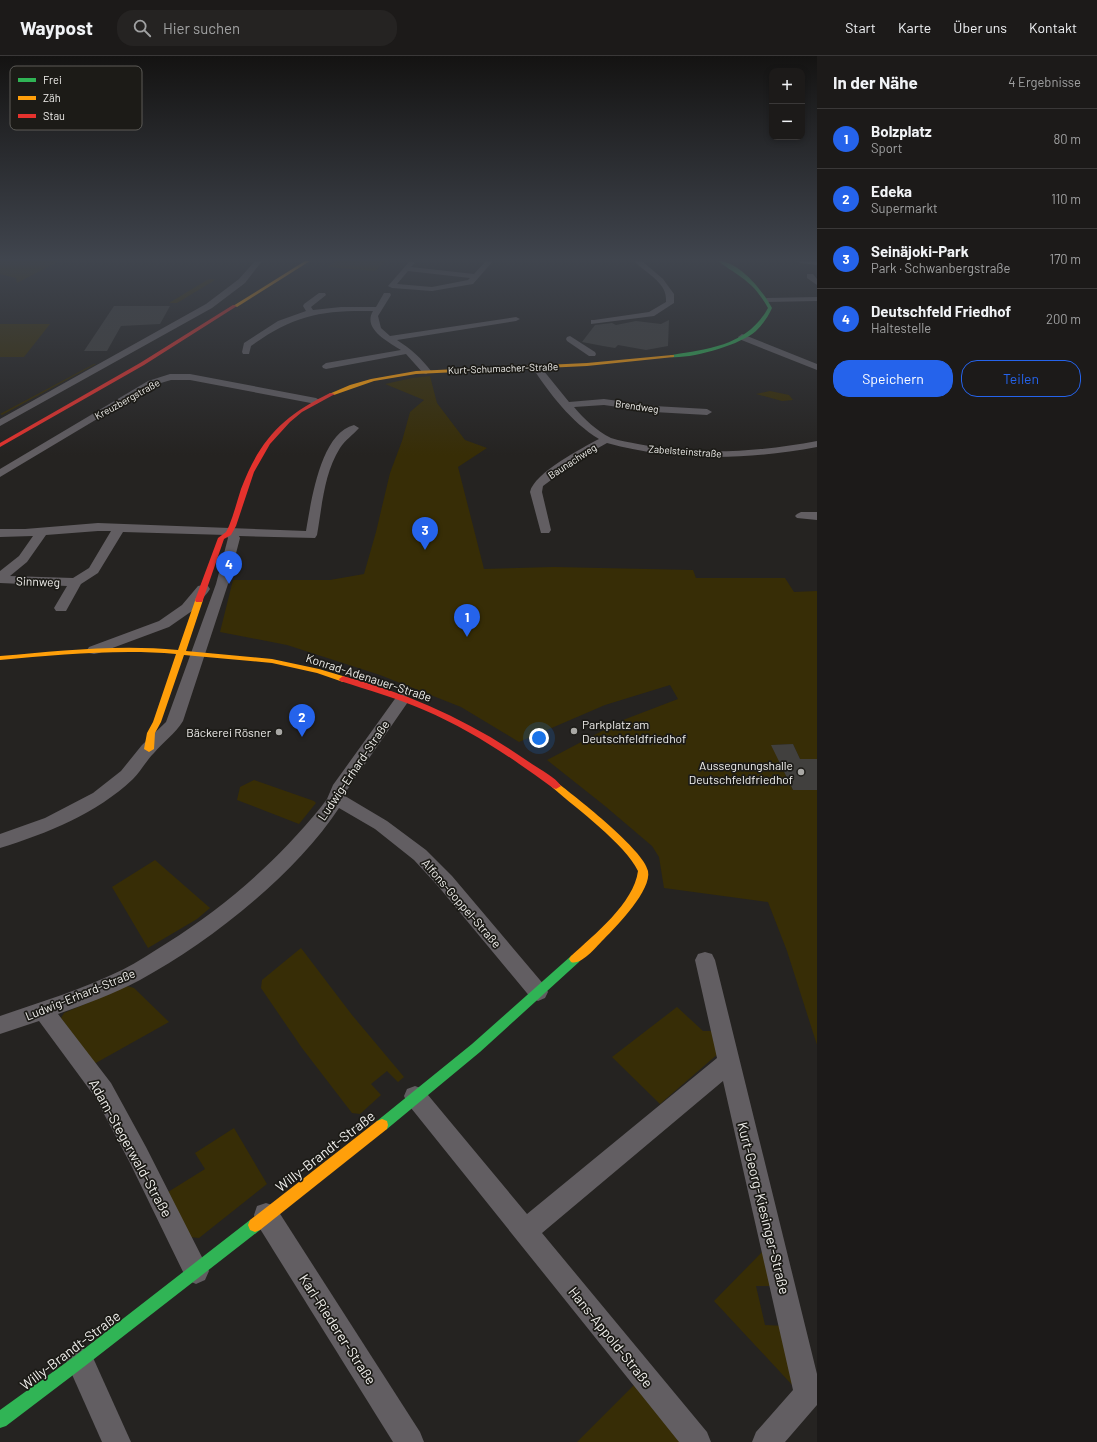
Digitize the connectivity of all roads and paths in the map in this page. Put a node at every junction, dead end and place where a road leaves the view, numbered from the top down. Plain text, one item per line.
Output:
1 (175, 326) edge
2 (204, 326) edge
3 (277, 326) edge
4 (376, 326) edge
5 (474, 326) edge
6 (759, 326) edge
7 (566, 337) dead end
8 (742, 337) junction
9 (389, 339) junction
10 (408, 351) junction
11 (246, 352) dead end
12 (597, 359) junction
13 (326, 366) dead end
14 (536, 367) junction
15 (817, 367) edge
16 (426, 371) junction
17 (316, 401) junction
18 (568, 405) junction
19 (707, 412) dead end
20 (0, 423) edge
21 (354, 428) dead end
22 (607, 439) junction
23 (817, 444) edge
24 (0, 445) edge
25 (0, 474) edge
26 (801, 516) dead end
27 (817, 516) edge
28 (119, 528) junction
29 (545, 530) dead end
30 (42, 532) junction
31 (230, 532) junction
32 (0, 533) edge
33 (0, 578) edge
34 (76, 582) junction
35 (203, 589) junction
36 (61, 608) dead end
37 (94, 650) junction
38 (180, 652) junction
39 (198, 654) junction
40 (0, 658) edge
41 (402, 699) junction
42 (149, 749) junction
43 (336, 799) junction
44 (0, 841) edge
45 (643, 878) joint
46 (705, 960) dead end
47 (538, 992) junction
48 (43, 1010) junction
49 (0, 1025) edge
50 (729, 1062) junction
51 (416, 1096) junction
52 (266, 1215) junction
53 (525, 1231) junction
54 (196, 1272) junction
55 (80, 1361) junction
56 (0, 1420) edge
57 (117, 1442) edge
58 (410, 1442) edge
59 (697, 1442) edge
60 (766, 1442) edge

1 - 20 street
2 - 24 street
3 - 11 street
4 - 9 street
5 - 9 street
6 - 8 street, Kurt-Schumacher-Straße
7 - 12 street
8 - 12 street, Kurt-Schumacher-Straße
8 - 15 street
9 - 10 street
10 - 13 street
10 - 16 street
12 - 14 street, Kurt-Schumacher-Straße
14 - 16 street, Kurt-Schumacher-Straße
14 - 18 street, Zabelsteinstraße
16 - 17 street, Kurt-Schumacher-Straße
17 - 25 street, Kreuzbergstraße
17 - 31 street, Kurt-Schumacher-Straße
18 - 19 street, Brendweg
18 - 22 street, Zabelsteinstraße
21 - 31 street
22 - 23 street, Zabelsteinstraße
22 - 29 street, Baunachweg
26 - 27 street
28 - 30 street
28 - 31 street
28 - 34 street
30 - 32 street
30 - 33 street, Sinnweg
31 - 35 street, Kurt-Schumacher-Straße
31 - 39 street, Kurt-Schumacher-Straße
33 - 34 street, Sinnweg
34 - 36 street
35 - 37 street
35 - 38 street, Kurt-Schumacher-Straße
37 - 38 street, Konrad-Adenauer-Straße
37 - 40 street, Konrad-Adenauer-Straße
38 - 39 street, Konrad-Adenauer-Straße
38 - 42 street, Kurt-Schumacher-Straße
39 - 41 street, Konrad-Adenauer-Straße
39 - 42 street, Kurt-Schumacher-Straße
41 - 43 street, Ludwig-Erhard-Straße
41 - 45 street, Konrad-Adenauer-Straße
42 - 44 street, Kurt-Schumacher-Straße
43 - 47 street, Alfons-Goppel-Straße
43 - 48 street, Ludwig-Erhard-Straße
45 - 47 street, Willy-Brandt-Straße
46 - 50 street, Kurt-Georg-Kiesinger-Straße
47 - 51 street, Willy-Brandt-Straße
48 - 49 street, Ludwig-Erhard-Straße
48 - 54 street, Adam-Stegerwald-Straße
50 - 53 street
50 - 60 street, Kurt-Georg-Kiesinger-Straße
51 - 52 street, Willy-Brandt-Straße
51 - 53 street, Hans-Appold-Straße
52 - 54 street, Willy-Brandt-Straße
52 - 58 street, Karl-Riederer-Straße
53 - 59 street, Hans-Appold-Straße
54 - 55 street, Willy-Brandt-Straße
55 - 56 street, Willy-Brandt-Straße
55 - 57 street

